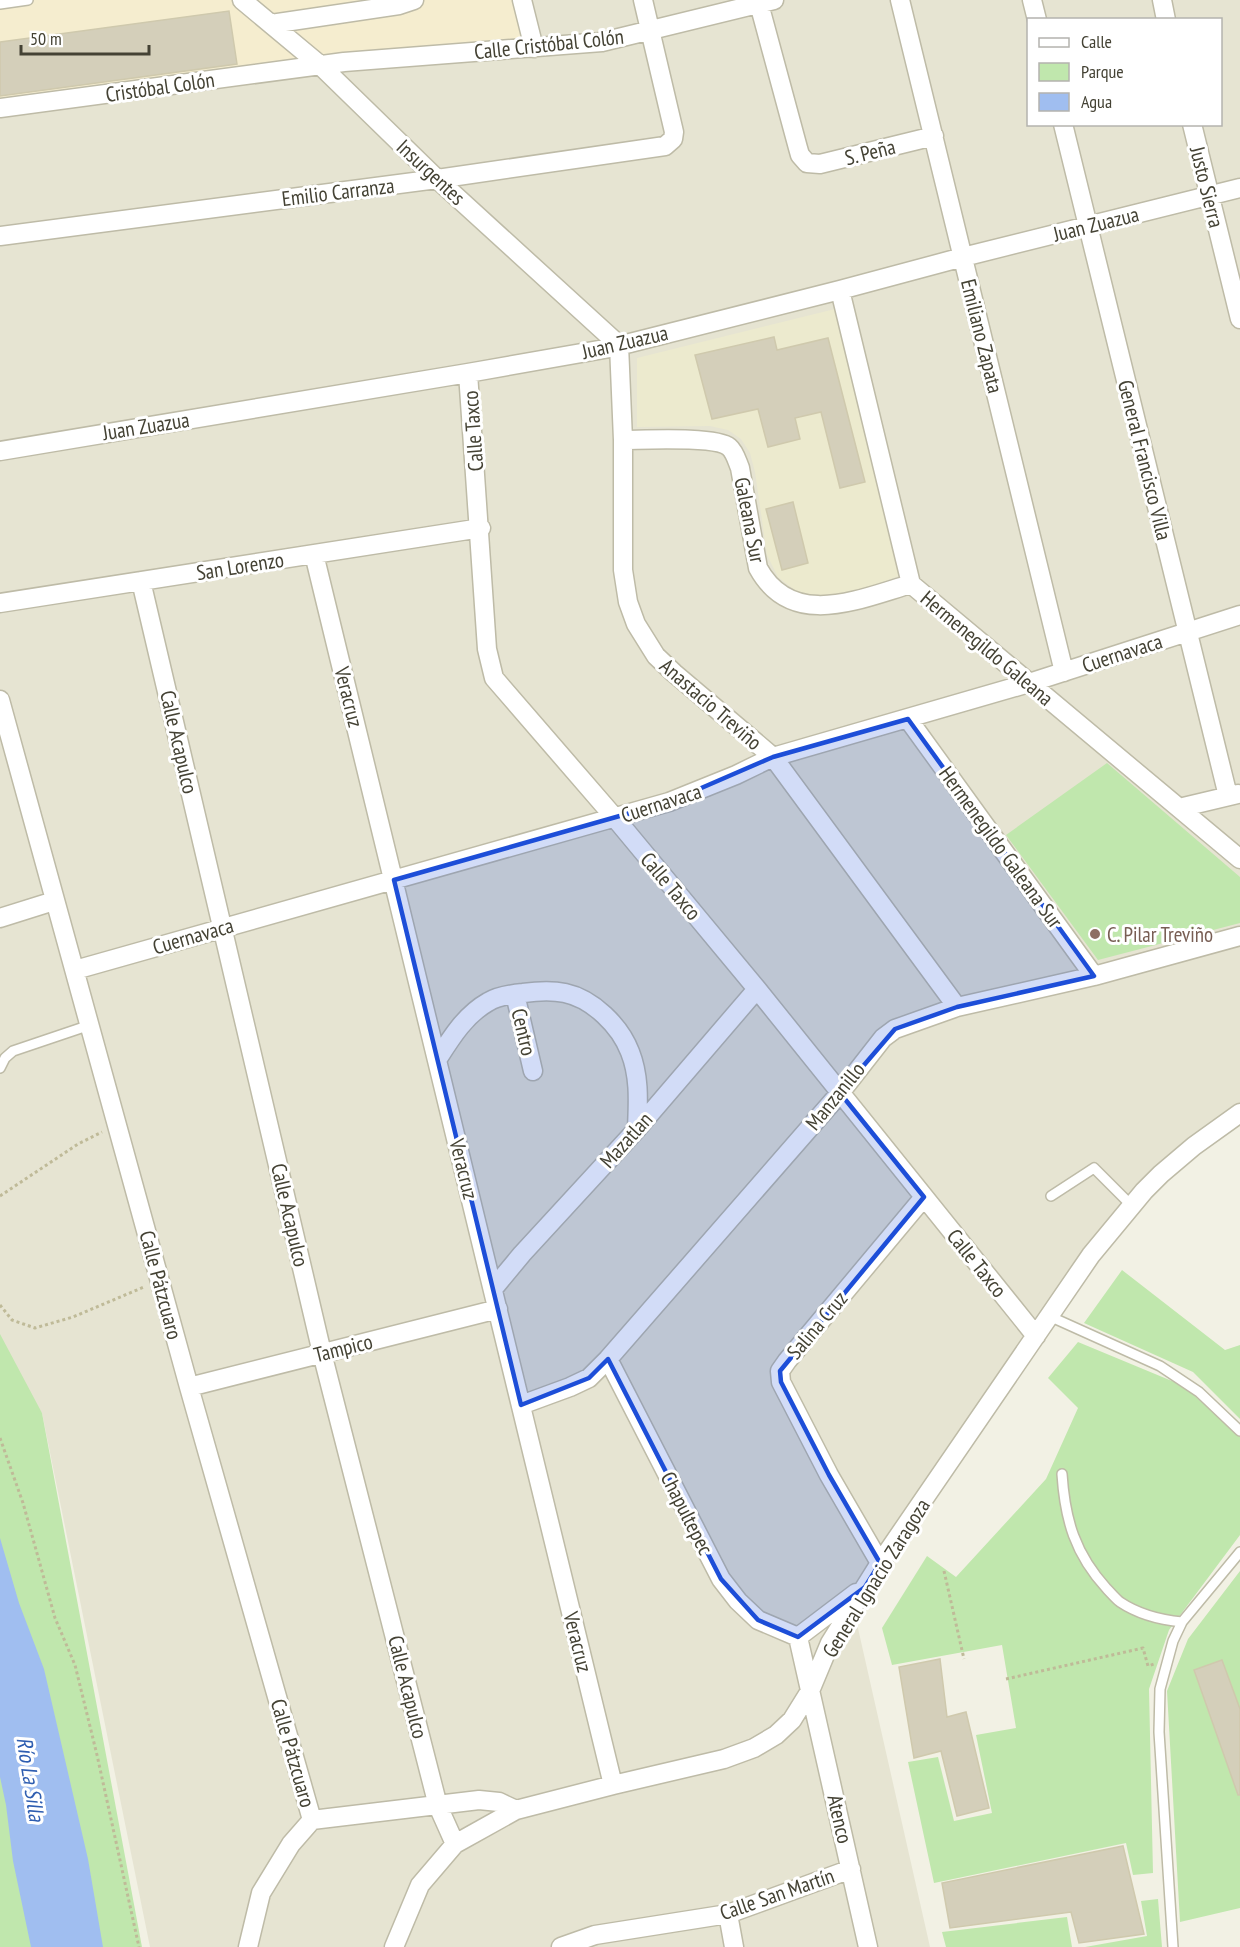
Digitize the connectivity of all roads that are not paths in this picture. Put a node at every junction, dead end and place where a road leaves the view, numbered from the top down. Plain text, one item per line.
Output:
1 (28, 0) edge
2 (242, 0) edge
3 (522, 0) edge
4 (643, 0) edge
5 (900, 0) edge
6 (1032, 0) edge
7 (1162, 0) edge
8 (764, 1) edge
9 (404, 2) edge
10 (0, 4) edge
11 (1036, 18) edge
12 (1166, 18) edge
13 (271, 24) junction
14 (650, 30) junction
15 (534, 48) junction
16 (320, 65) junction
17 (0, 108) edge
18 (1063, 126) edge
19 (1192, 126) edge
20 (934, 136) junction
21 (437, 179) junction
22 (1240, 188) edge
23 (1210, 196) junction
24 (1088, 226) junction
25 (0, 236) edge
26 (963, 257) junction
27 (840, 290) junction
28 (1240, 319) edge
29 (619, 345) junction
30 (468, 373) junction
31 (624, 440) junction
32 (0, 451) edge
33 (481, 528) junction
34 (314, 554) junction
35 (141, 581) junction
36 (911, 584) junction
37 (0, 603) edge
38 (1240, 615) edge
39 (1188, 632) junction
40 (1064, 672) junction
41 (1029, 683) junction
42 (0, 700) edge
43 (908, 719) junction
44 (6, 751) edge
45 (773, 757) junction
46 (1234, 795) edge
47 (1179, 808) junction
48 (615, 818) junction
49 (1240, 859) edge
50 (394, 880) junction
51 (54, 901) junction
52 (0, 918) edge
53 (223, 928) junction
54 (1240, 936) edge
55 (75, 970) junction
56 (1094, 976) junction
57 (758, 989) junction
58 (515, 994) junction
59 (957, 1007) junction
60 (90, 1025) junction
61 (437, 1060) junction
62 (0, 1068) edge
63 (533, 1071) dead end
64 (840, 1093) junction
65 (1240, 1113) edge
66 (638, 1129) junction
67 (1052, 1196) dead end
68 (924, 1197) junction
69 (1132, 1206) junction
70 (493, 1289) junction
71 (498, 1309) junction
72 (1049, 1317) junction
73 (1036, 1336) junction
74 (322, 1353) junction
75 (608, 1359) junction
76 (189, 1387) junction
77 (521, 1405) junction
78 (1240, 1431) edge
79 (1062, 1474) dead end
80 (1240, 1552) edge
81 (880, 1563) junction
82 (865, 1587) junction
83 (1182, 1623) junction
84 (798, 1637) junction
85 (810, 1691) junction
86 (613, 1785) junction
87 (438, 1806) junction
88 (516, 1810) junction
89 (312, 1820) junction
90 (455, 1844) junction
91 (851, 1869) junction
92 (728, 1914) junction
93 (596, 1941) edge
94 (248, 1947) edge
95 (394, 1947) edge
96 (561, 1947) edge
97 (734, 1947) edge
98 (868, 1947) edge
99 (1173, 1947) edge

1 - 10 lane
2 - 13 street, Insurgentes
3 - 15 street
4 - 14 street
5 - 20 street, Emiliano Zapata
6 - 11 street
7 - 12 street
8 - 14 street, Calle Cristóbal Colón
8 - 20 street, S. Peña
9 - 13 street
13 - 16 street, Insurgentes
14 - 15 street, Calle Cristóbal Colón
14 - 21 street, Emilio Carranza
15 - 16 street, Calle Cristóbal Colón
16 - 17 street, Cristóbal Colón
16 - 21 street, Insurgentes
18 - 24 street, General Francisco Villa
19 - 23 street, Justo Sierra
20 - 26 street, Emiliano Zapata
21 - 25 street, Emilio Carranza
21 - 29 street, Insurgentes
22 - 23 street, Juan Zuazua
23 - 24 street, Juan Zuazua
23 - 28 street, Justo Sierra
24 - 26 street, Juan Zuazua
24 - 39 street, General Francisco Villa
26 - 27 street, Juan Zuazua
26 - 40 street, Emiliano Zapata
27 - 29 street, Juan Zuazua
27 - 36 street, Hermenegildo Galeana
29 - 30 street, Juan Zuazua
29 - 31 street, Anastacio Treviño
30 - 32 street, Juan Zuazua
30 - 33 street, Calle Taxco
31 - 36 street, Galeana Sur
31 - 45 street, Anastacio Treviño
33 - 34 street, San Lorenzo
33 - 48 street, Calle Taxco
34 - 35 street, San Lorenzo
34 - 50 street, Veracruz
35 - 37 street, San Lorenzo
35 - 53 street, Calle Acapulco
36 - 41 street, Hermenegildo Galeana
38 - 39 street, Cuernavaca
39 - 40 street, Cuernavaca
39 - 46 street, General Francisco Villa
40 - 41 street, Cuernavaca
41 - 43 street, Cuernavaca
41 - 47 street, Hermenegildo Galeana
42 - 44 street, Calle Pátzcuaro
43 - 45 street, Cuernavaca
43 - 56 street, Hermenegildo Galeana Sur
44 - 51 street, Calle Pátzcuaro
45 - 48 street, Cuernavaca
45 - 59 street, Anastacio Treviño
46 - 47 street
47 - 49 street, Hermenegildo Galeana
48 - 50 street, Cuernavaca
48 - 57 street, Calle Taxco
50 - 53 street, Cuernavaca
50 - 61 street, Veracruz
51 - 52 street
51 - 55 street, Calle Pátzcuaro
53 - 55 street, Cuernavaca
53 - 74 street, Calle Acapulco
54 - 56 street, Manzanillo
55 - 60 street, Calle Pátzcuaro
56 - 59 street, Manzanillo
57 - 64 street, Calle Taxco
57 - 66 street, Mazatlan
58 - 61 street
58 - 63 street, Centro
58 - 66 street
59 - 64 street, Manzanillo
60 - 62 lane
60 - 76 street, Calle Pátzcuaro
61 - 70 street, Veracruz
64 - 68 street, Calle Taxco
64 - 75 street, Manzanillo
65 - 69 street, General Ignacio Zaragoza
66 - 70 street, Mazatlan
67 - 69 lane
68 - 73 street, Calle Taxco
68 - 81 street, Salina Cruz
69 - 72 street, General Ignacio Zaragoza
70 - 71 street, Veracruz
71 - 74 street, Tampico
71 - 77 street, Veracruz
72 - 73 street, General Ignacio Zaragoza
72 - 78 lane
73 - 81 street, General Ignacio Zaragoza
74 - 76 street, Tampico
74 - 87 street, Calle Acapulco
75 - 77 street, Manzanillo
75 - 84 street, Chapultepec
76 - 89 street, Calle Pátzcuaro
77 - 86 street, Veracruz
79 - 83 lane
80 - 83 lane
81 - 82 street, General Ignacio Zaragoza
82 - 84 street
82 - 85 street, General Ignacio Zaragoza
83 - 99 lane
84 - 85 street
85 - 86 street, General Ignacio Zaragoza
85 - 91 street, Atenco
86 - 88 street, General Ignacio Zaragoza
87 - 88 street
87 - 89 street
87 - 90 street, Calle Acapulco
88 - 90 street, General Ignacio Zaragoza
89 - 94 street
90 - 95 street
91 - 92 street, Calle San Martín
91 - 98 street, Atenco
92 - 93 street, Calle San Martín
92 - 97 street
93 - 96 street, Calle San Martín

